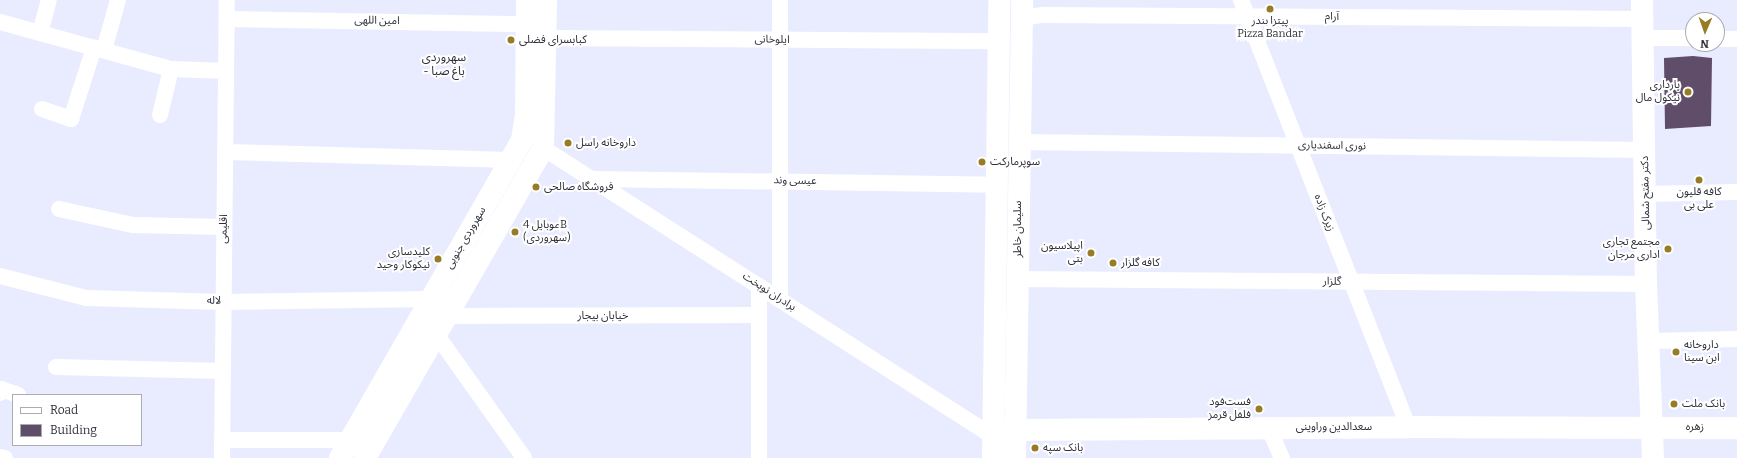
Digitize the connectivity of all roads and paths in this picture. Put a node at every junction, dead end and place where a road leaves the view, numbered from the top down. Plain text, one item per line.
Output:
1 (49, 0) edge
2 (118, 0) edge
3 (227, 0) edge
4 (527, 0) edge
5 (546, 0) edge
6 (780, 0) edge
7 (999, 0) edge
8 (1241, 0) edge
9 (1021, 9) edge
10 (1247, 16) junction
11 (227, 19) junction
12 (1643, 19) edge
13 (0, 22) edge
14 (527, 24) junction
15 (40, 33) junction
16 (1685, 35) edge
17 (545, 38) junction
18 (1725, 38) edge
19 (1737, 39) edge
20 (780, 40) junction
21 (998, 41) junction
22 (99, 49) junction
23 (171, 69) junction
24 (226, 71) junction
25 (42, 109) dead end
26 (160, 115) dead end
27 (1018, 142) junction
28 (1298, 146) junction
29 (544, 148) junction
30 (1645, 150) junction
31 (225, 152) junction
32 (510, 160) junction
33 (592, 179) junction
34 (782, 181) junction
35 (997, 185) junction
36 (1737, 192) edge
37 (1646, 194) junction
38 (59, 209) dead end
39 (224, 227) junction
40 (0, 276) edge
41 (1018, 278) junction
42 (1351, 282) junction
43 (1646, 284) junction
44 (759, 286) junction
45 (431, 299) junction
46 (780, 300) junction
47 (223, 302) junction
48 (759, 315) junction
49 (441, 325) junction
50 (1737, 339) edge
51 (1649, 341) junction
52 (56, 366) dead end
53 (222, 371) junction
54 (0, 393) edge
55 (15, 394) edge
56 (1408, 427) junction
57 (1652, 427) junction
58 (1269, 428) junction
59 (1737, 428) edge
60 (1015, 430) junction
61 (222, 440) junction
62 (994, 447) edge
63 (346, 449) edge
64 (0, 457) edge
65 (5, 458) edge
66 (222, 458) edge
67 (365, 458) edge
68 (524, 458) edge
69 (759, 458) edge
70 (1016, 458) edge
71 (1282, 458) edge
72 (1653, 458) edge

1 - 15 street
2 - 22 street
3 - 11 street, اقلیمی
4 - 14 main road, سهروردی جنوبی
5 - 17 main road, سهروردی جنوبی
6 - 20 street
7 - 21 main road, سلیمان خاطر
8 - 10 street, زیرک زاده
9 - 10 street, آرام
9 - 27 main road, سلیمان خاطر
10 - 12 street, آرام
10 - 28 street, زیرک زاده
11 - 14 street, امین اللهی
11 - 24 street, اقلیمی
12 - 16 street, آرام
12 - 30 main road, دکتر مفتح شمالی
13 - 15 street
14 - 32 main road, سهروردی جنوبی
15 - 22 street
17 - 20 street, ایلوخانی
17 - 29 main road, سهروردی جنوبی
18 - 19 street
20 - 21 street, ایلوخانی
20 - 34 street
21 - 35 main road, سلیمان خاطر
22 - 23 street
22 - 25 street
23 - 24 street
23 - 26 street
24 - 31 street, اقلیمی
27 - 28 street, نوری اسفندیاری
27 - 41 main road, سلیمان خاطر
28 - 30 street, نوری اسفندیاری
28 - 42 street, زیرک زاده
29 - 33 street, برادران نوبخت
29 - 49 main road, سهروردی جنوبی
30 - 37 main road, دکتر مفتح شمالی
31 - 32 street
31 - 39 street, اقلیمی
32 - 45 main road, سهروردی جنوبی
33 - 34 street, عیسی وند
33 - 44 street, برادران نوبخت
34 - 35 street, عیسی وند
34 - 46 street
35 - 62 main road, سلیمان خاطر
36 - 37 street
37 - 43 main road, دکتر مفتح شمالی
38 - 39 street
39 - 47 street, اقلیمی
40 - 47 street, لاله
41 - 42 street, گلزار
41 - 60 main road, سلیمان خاطر
42 - 43 street, گلزار
42 - 56 street, زیرک زاده
43 - 51 main road, دکتر مفتح شمالی
44 - 46 street, برادران نوبخت
44 - 48 street
45 - 47 street, لاله
45 - 63 main road, سهروردی جنوبی
46 - 62 street, برادران نوبخت
47 - 53 street, اقلیمی
48 - 49 street, خیابان بیجار
48 - 69 street
49 - 67 main road, سهروردی جنوبی
49 - 68 street
50 - 51 street
51 - 57 main road, دکتر مفتح شمالی
52 - 53 street
53 - 61 street, اقلیمی
54 - 55 street
56 - 57 main road, سعدالدین وراوینی
56 - 58 main road, سعدالدین وراوینی
57 - 59 main road, زهره
57 - 72 main road, دکتر مفتح شمالی
58 - 60 main road, سعدالدین وراوینی
58 - 71 street
60 - 62 main road, سعدالدین وراوینی
60 - 70 main road, سلیمان خاطر
61 - 63 street
61 - 66 street, اقلیمی
64 - 65 street

